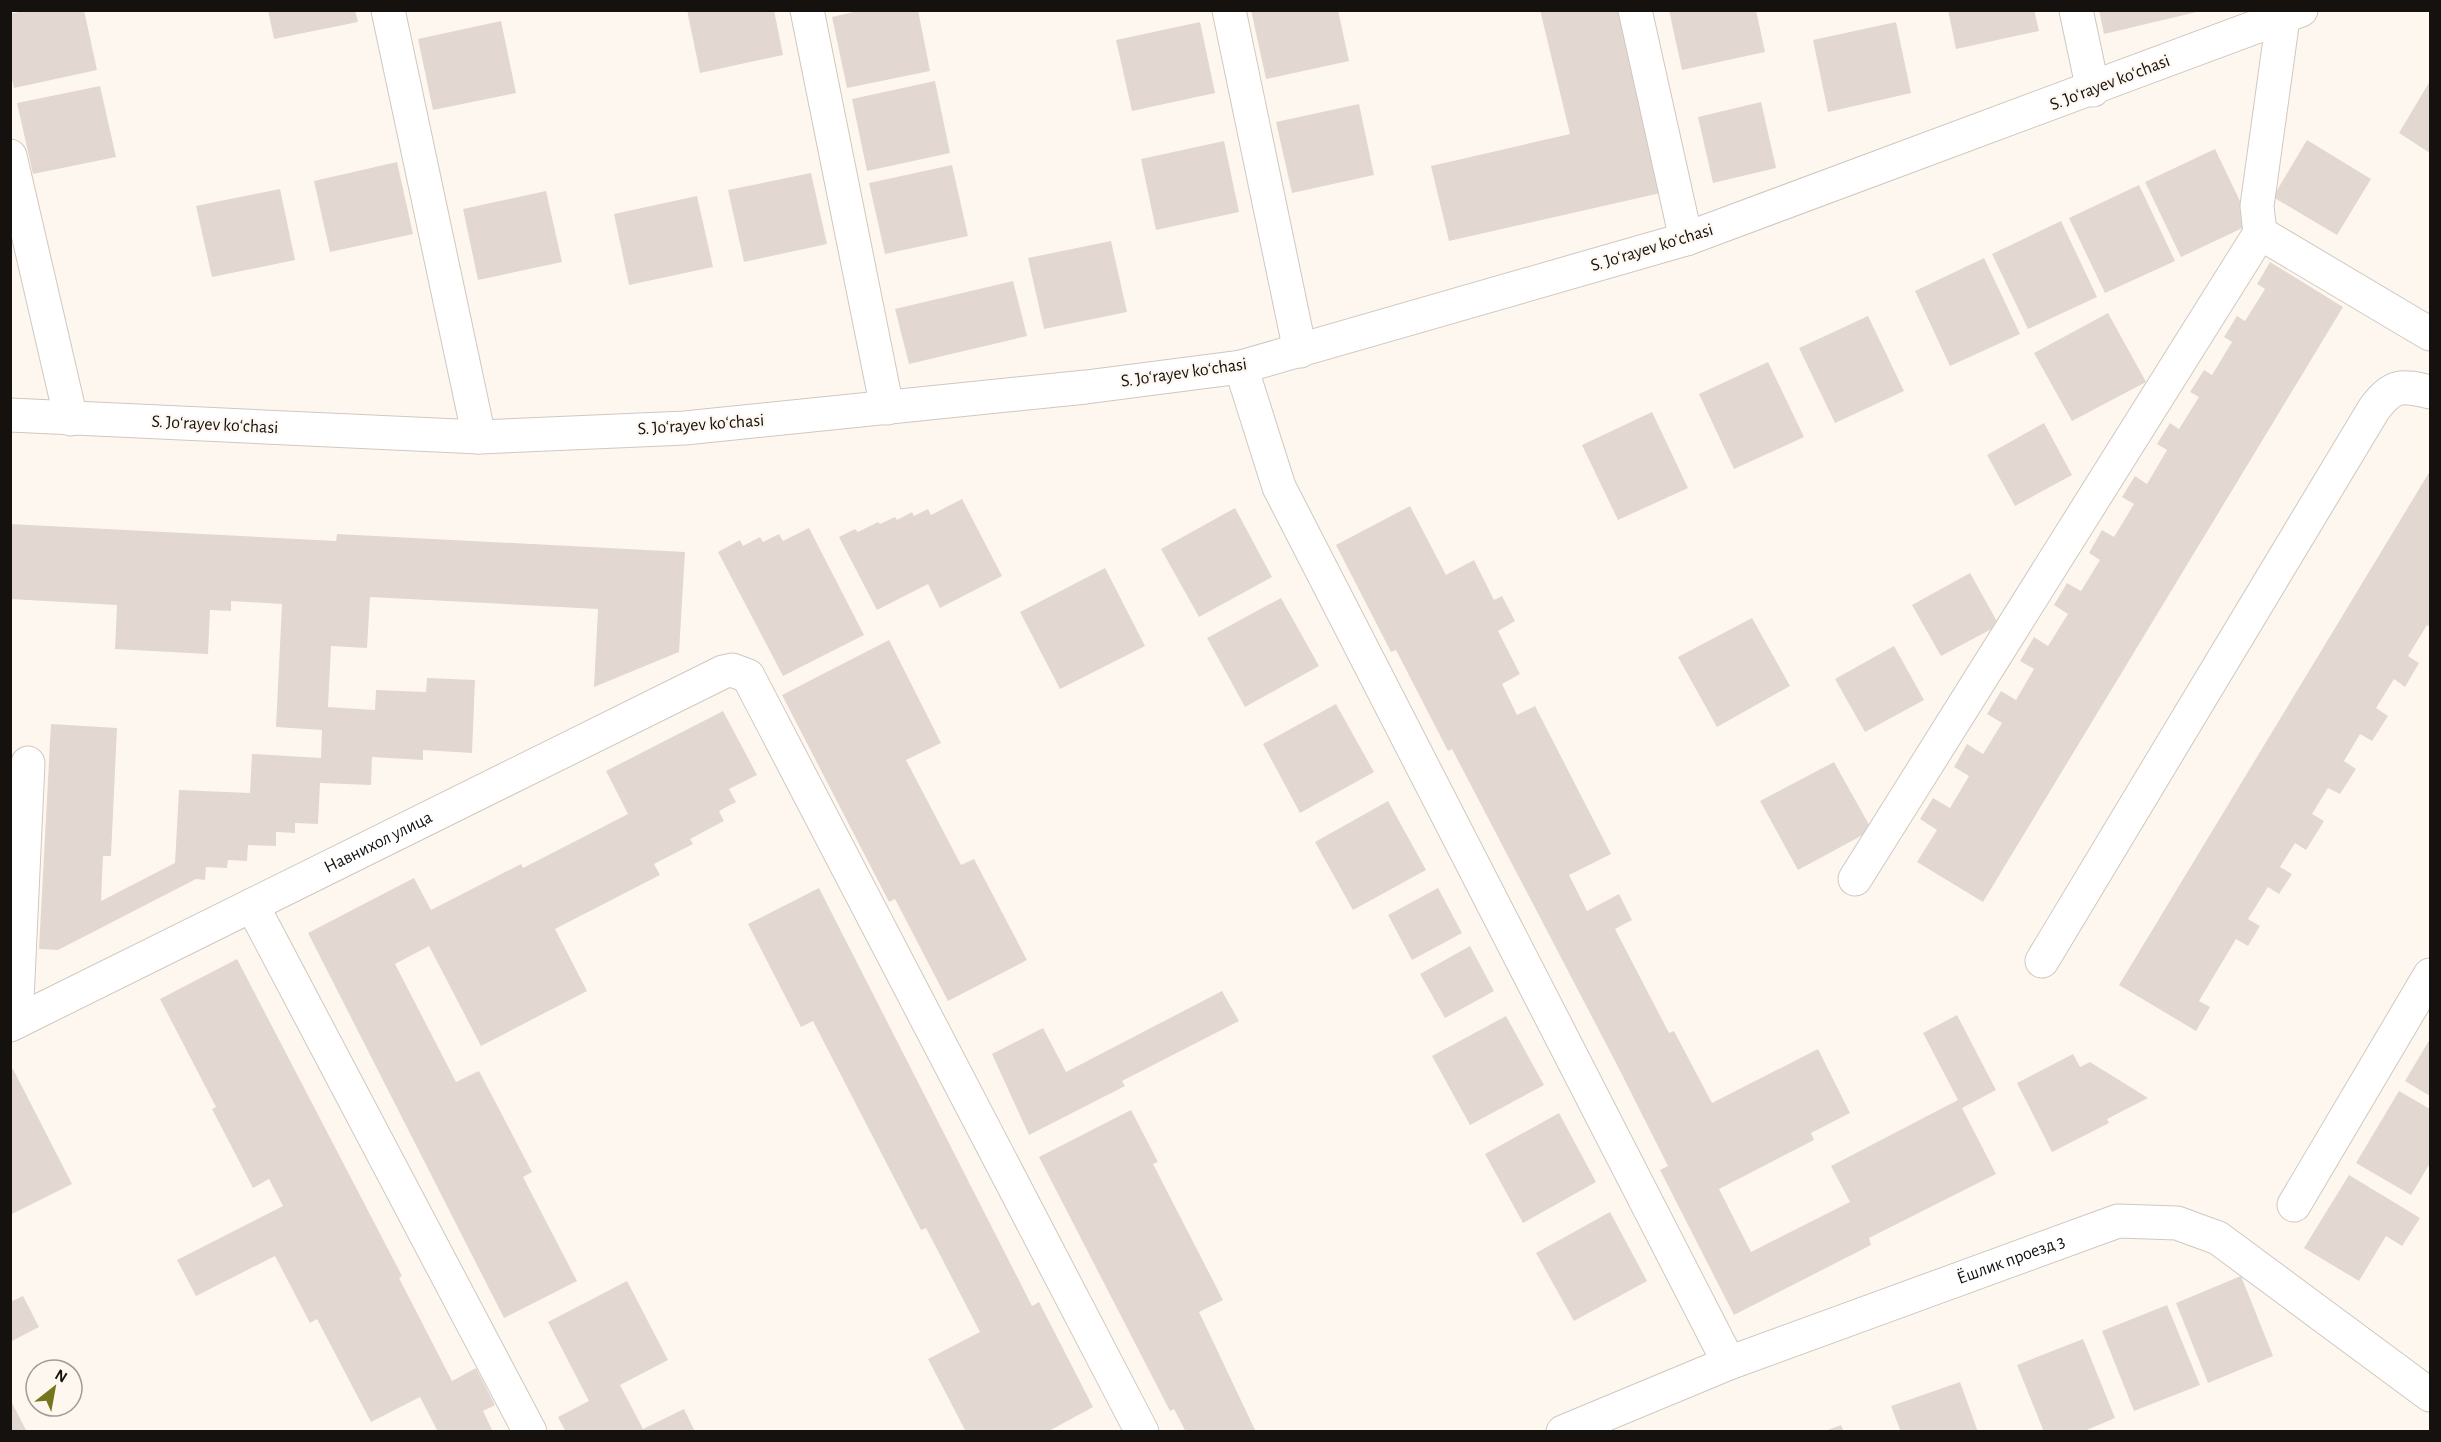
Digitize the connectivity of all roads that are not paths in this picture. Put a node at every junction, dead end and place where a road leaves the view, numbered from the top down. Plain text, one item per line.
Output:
1 (388, 10) edge
2 (807, 10) edge
3 (1229, 10) edge
4 (1635, 10) edge
5 (2076, 10) edge
6 (2292, 14) edge
7 (2094, 90) junction
8 (10, 156) edge
9 (2260, 233) junction
10 (1686, 239) junction
11 (2430, 334) edge
12 (1300, 351) junction
13 (1241, 367) junction
14 (2430, 392) edge
15 (887, 408) junction
16 (10, 416) edge
17 (71, 418) junction
18 (479, 437) junction
19 (28, 763) dead end
20 (1855, 879) dead end
21 (252, 905) junction
22 (2042, 961) dead end
23 (2430, 975) edge
24 (14, 1024) edge
25 (2294, 1205) dead end
26 (1729, 1363) junction
27 (2430, 1395) edge
28 (530, 1431) edge
29 (1142, 1431) edge
30 (1563, 1431) edge

1 - 18 street
2 - 15 street
3 - 12 street
4 - 10 street
5 - 7 street
6 - 7 street, S. Joʻrayev koʻchasi
6 - 9 street
7 - 10 street, S. Joʻrayev koʻchasi
8 - 17 street
9 - 11 street
9 - 20 street
10 - 12 street, S. Joʻrayev koʻchasi
12 - 13 street, S. Joʻrayev koʻchasi
13 - 15 street, S. Joʻrayev koʻchasi
13 - 26 street
14 - 22 street
15 - 18 street, S. Joʻrayev koʻchasi
16 - 17 street, S. Joʻrayev koʻchasi
17 - 18 street, S. Joʻrayev koʻchasi
19 - 24 street
21 - 24 street, Навнихол улица
21 - 28 street
21 - 29 street, Навнихол улица
23 - 25 street
26 - 27 street, Ёшлик проезд 3
26 - 30 street, Ёшлик проезд 3

